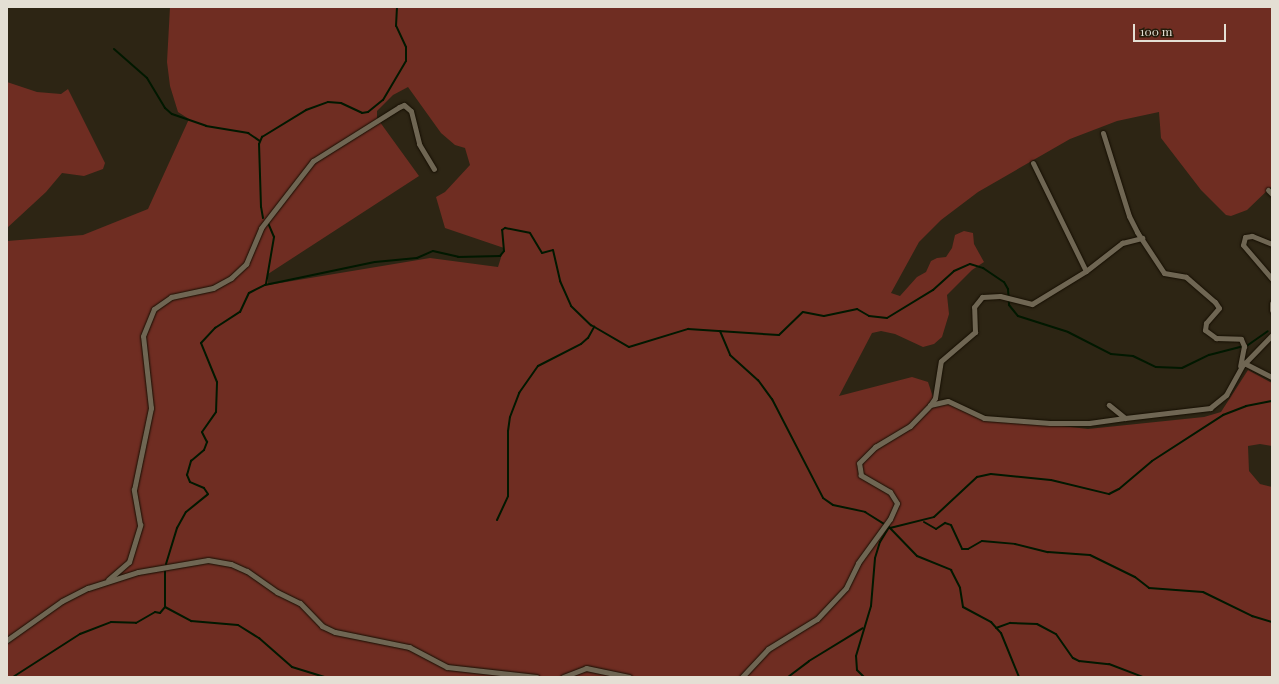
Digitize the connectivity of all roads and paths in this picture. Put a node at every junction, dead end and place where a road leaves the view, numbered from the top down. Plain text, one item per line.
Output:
1 (1103, 133) dead end
2 (1033, 163) dead end
3 (434, 169) dead end
4 (1142, 238) junction
5 (1272, 244) edge
6 (1086, 271) junction
7 (1272, 279) edge
8 (1272, 303) edge
9 (1272, 310) edge
10 (1272, 335) edge
11 (1242, 365) junction
12 (1272, 376) edge
13 (1109, 405) dead end
14 (930, 406) junction
15 (1125, 418) junction
16 (108, 580) junction
17 (7, 640) edge
18 (536, 677) edge
19 (563, 677) edge
20 (629, 677) edge
21 (742, 677) edge

1 - 4 street
2 - 6 street
3 - 16 street
4 - 6 street
4 - 11 street
5 - 7 street
6 - 14 street
8 - 9 street
10 - 11 street
11 - 12 street
11 - 15 street
13 - 15 street
14 - 15 street
14 - 21 street
16 - 17 street
16 - 18 street
19 - 20 street

